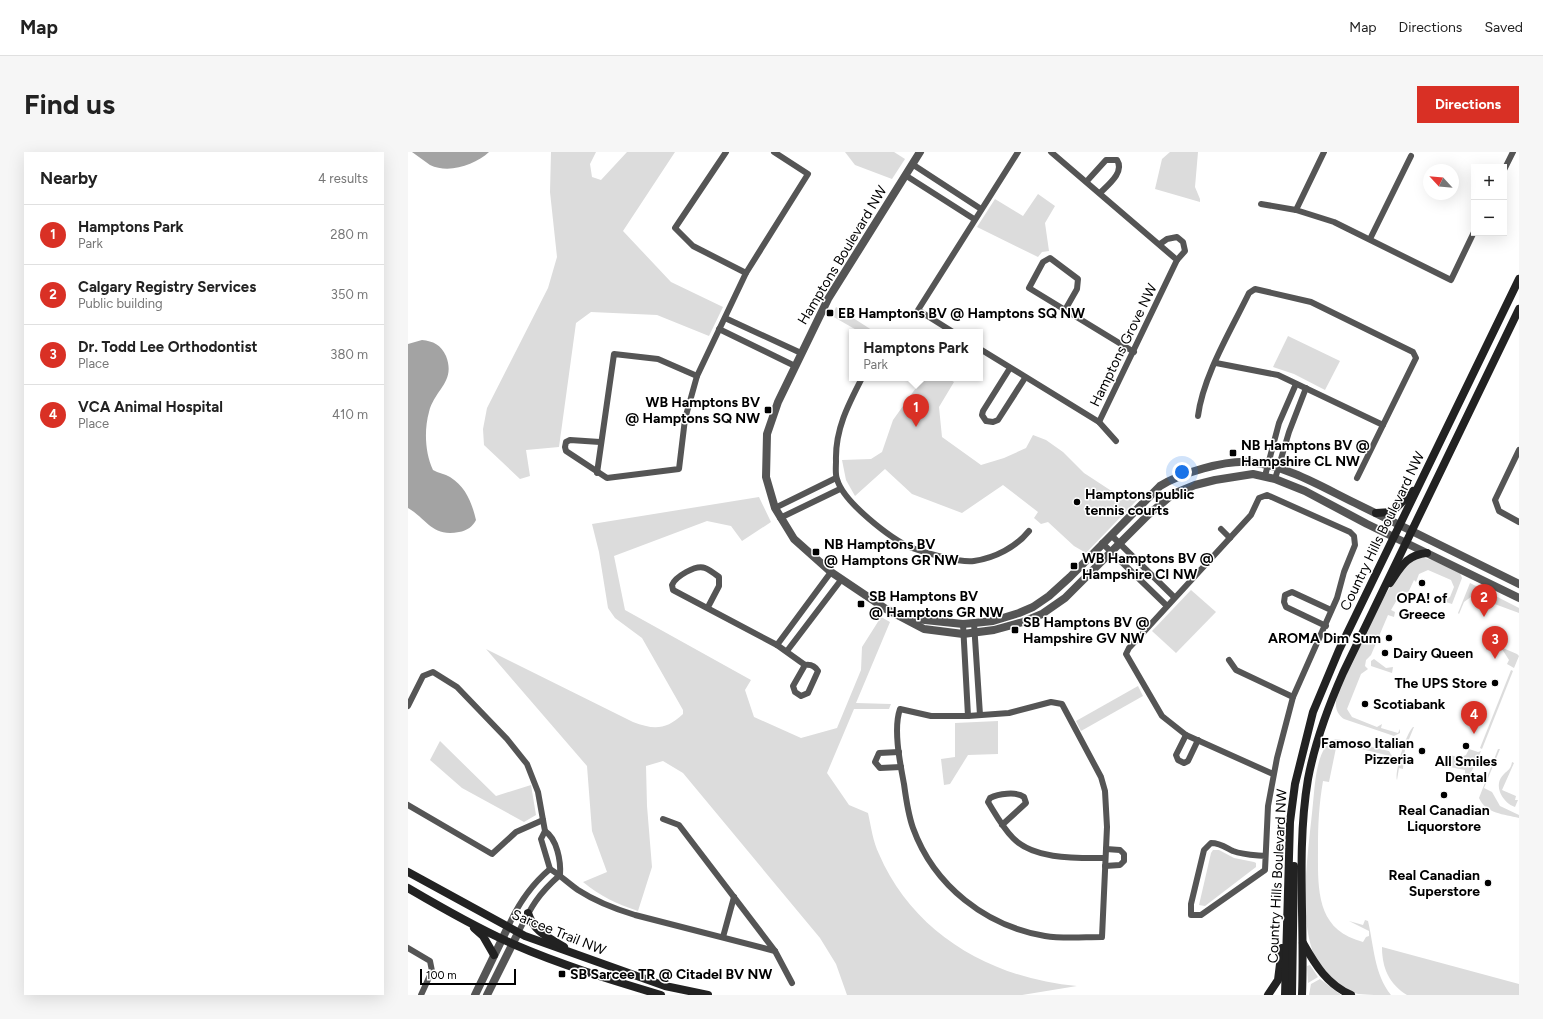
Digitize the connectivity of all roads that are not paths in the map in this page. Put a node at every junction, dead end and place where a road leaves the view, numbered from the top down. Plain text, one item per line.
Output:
1 (726, 152) edge
2 (774, 152) edge
3 (920, 152) edge
4 (1018, 152) edge
5 (1051, 152) edge
6 (1324, 152) edge
7 (1512, 152) edge
8 (1411, 156) dead end
9 (912, 164) junction
10 (1507, 164) edge
11 (905, 175) junction
12 (1087, 181) junction
13 (1100, 194) junction
14 (1261, 204) dead end
15 (981, 209) junction
16 (1296, 210) junction
17 (974, 219) junction
18 (1472, 236) edge
19 (1370, 239) junction
20 (1160, 244) junction
21 (1177, 260) junction
22 (746, 273) junction
23 (1519, 279) edge
24 (1519, 309) edge
25 (1065, 310) junction
26 (725, 318) junction
27 (719, 329) junction
28 (948, 329) edge
29 (983, 351) edge
30 (1134, 352) junction
31 (801, 353) junction
32 (1216, 363) junction
33 (795, 366) junction
34 (1010, 368) junction
35 (697, 376) junction
36 (1025, 378) junction
37 (861, 381) edge
38 (1296, 384) junction
39 (1306, 388) junction
40 (1198, 416) dead end
41 (1099, 422) junction
42 (1383, 425) junction
43 (1116, 441) dead end
44 (600, 442) junction
45 (1519, 450) edge
46 (1267, 466) junction
47 (1278, 468) junction
48 (597, 473) junction
49 (1265, 476) junction
50 (836, 478) junction
51 (1357, 478) dead end
52 (1275, 479) junction
53 (1420, 482) junction
54 (840, 489) junction
55 (775, 508) junction
56 (1376, 513) junction
57 (780, 518) junction
58 (1519, 522) edge
59 (1399, 525) junction
60 (1221, 529) dead end
61 (1411, 530) junction
62 (1029, 531) dead end
63 (1110, 535) junction
64 (1394, 536) junction
65 (1230, 538) junction
66 (1405, 542) junction
67 (1102, 543) junction
68 (1119, 544) junction
69 (1111, 552) junction
70 (1427, 553) junction
71 (831, 572) junction
72 (842, 580) junction
73 (1519, 584) edge
74 (1174, 597) junction
75 (1519, 598) edge
76 (1376, 604) junction
77 (1166, 605) junction
78 (708, 607) junction
79 (1331, 610) junction
80 (904, 617) junction
81 (974, 623) junction
82 (963, 624) junction
83 (1326, 626) junction
84 (975, 633) junction
85 (963, 634) junction
86 (777, 645) junction
87 (787, 651) junction
88 (1229, 660) dead end
89 (804, 665) junction
90 (1293, 697) junction
91 (408, 706) edge
92 (980, 715) junction
93 (968, 716) junction
94 (1186, 734) junction
95 (1198, 740) junction
96 (899, 752) junction
97 (901, 767) junction
98 (1273, 774) junction
99 (408, 805) edge
100 (663, 819) dead end
101 (543, 820) junction
102 (1002, 825) junction
103 (1290, 830) junction
104 (545, 831) junction
105 (1106, 849) junction
106 (1265, 856) junction
107 (1105, 858) junction
108 (1105, 866) junction
109 (550, 869) junction
110 (408, 872) edge
111 (560, 874) junction
112 (408, 888) edge
113 (734, 897) junction
114 (528, 913) junction
115 (1287, 920) junction
116 (468, 922) junction
117 (508, 926) junction
118 (518, 933) junction
119 (723, 937) junction
120 (502, 939) junction
121 (1303, 941) junction
122 (513, 944) junction
123 (408, 948) edge
124 (775, 951) junction
125 (575, 954) junction
126 (494, 955) junction
127 (792, 983) dead end
128 (421, 995) edge
129 (474, 995) edge
130 (487, 995) edge
131 (661, 995) edge
132 (708, 995) edge
133 (1268, 995) edge
134 (1285, 995) edge
135 (1292, 995) edge
136 (1302, 995) edge
137 (1352, 995) edge

1 - 22 street
2 - 22 street
3 - 9 street, Hamptons Boulevard NW
4 - 15 street
5 - 12 street
6 - 16 street
7 - 10 street
8 - 19 street
9 - 11 street, Hamptons Boulevard NW
9 - 15 street
11 - 17 street
11 - 31 street, Hamptons Boulevard NW
12 - 13 street
12 - 13 street
13 - 20 street
14 - 16 street
15 - 17 street
16 - 19 street
17 - 28 street
18 - 19 street
20 - 21 street
20 - 21 street, Hamptons Grove NW
21 - 30 street, Hamptons Grove NW
22 - 26 street
23 - 53 main road, Country Hills Boulevard NW
24 - 61 main road, Country Hills Boulevard NW
25 - 25 street
25 - 30 street
26 - 27 street
26 - 31 street
27 - 33 street
27 - 35 street
29 - 34 street, Hamptons Grove NW
30 - 41 street, Hamptons Grove NW
31 - 33 street, Hamptons Boulevard NW
32 - 38 street
32 - 40 street
32 - 42 street
33 - 55 street, Hamptons Boulevard NW
34 - 36 street, Hamptons Grove NW
34 - 36 street
35 - 44 street
35 - 48 street
36 - 41 street, Hamptons Grove NW
37 - 50 street
38 - 39 street
38 - 46 street
39 - 42 street
39 - 47 street
41 - 43 street
42 - 51 street
44 - 48 street
44 - 48 street
45 - 58 street
46 - 47 street, Hamptons Boulevard NW
46 - 49 street
46 - 63 street, Hamptons Boulevard NW
47 - 52 street
47 - 56 street, Hamptons Boulevard NW
49 - 52 street, Hamptons Boulevard NW
49 - 68 street, Hamptons Boulevard NW
50 - 54 street
50 - 55 street
52 - 64 street, Hamptons Boulevard NW
53 - 56 main road
53 - 59 main road, Country Hills Boulevard NW
54 - 57 street
54 - 62 street
55 - 57 street, Hamptons Boulevard NW
56 - 59 street, Hamptons Boulevard NW
57 - 71 street, Hamptons Boulevard NW
59 - 61 street, Hamptons Boulevard NW
59 - 64 main road, Country Hills Boulevard NW
60 - 65 street
61 - 66 main road, Country Hills Boulevard NW
61 - 73 street, Hamptons Boulevard NW
63 - 67 street, Hamptons Boulevard NW
63 - 68 street
64 - 66 street, Hamptons Boulevard NW
64 - 103 main road, Country Hills Boulevard NW
65 - 74 street
65 - 79 street
66 - 70 street, Hamptons Boulevard NW
66 - 76 main road, Country Hills Boulevard NW
67 - 69 street
67 - 81 street, Hamptons Boulevard NW
68 - 69 street, Hamptons Boulevard NW
68 - 74 street
69 - 77 street
69 - 84 street, Hamptons Boulevard NW
70 - 75 street, Hamptons Boulevard NW
70 - 76 main road
71 - 72 street, Hamptons Boulevard NW
71 - 86 street
72 - 80 street, Hamptons Boulevard NW
72 - 87 street
74 - 77 street
76 - 121 main road, Country Hills Boulevard NW
77 - 94 street
78 - 78 street
78 - 86 street
79 - 83 street
79 - 83 street
80 - 82 street, Hamptons Boulevard NW
80 - 85 street, Hamptons Boulevard NW
81 - 82 street, Hamptons Boulevard NW
81 - 84 street
82 - 85 street
83 - 90 street
84 - 85 street, Hamptons Boulevard NW
84 - 92 street
85 - 93 street
86 - 87 street
87 - 89 street
88 - 90 street
89 - 89 street
90 - 98 street
91 - 101 street
92 - 93 street
92 - 105 street
93 - 96 street
94 - 95 street
94 - 95 street
95 - 98 street
96 - 97 street
96 - 97 street
97 - 108 street
98 - 106 street
99 - 101 street
100 - 113 street
101 - 104 street
102 - 102 street
102 - 107 street
103 - 115 main road, Country Hills Boulevard NW
103 - 135 main road
104 - 109 street
104 - 111 street
105 - 107 street
105 - 108 street
106 - 106 street
107 - 108 street
109 - 111 street
109 - 117 street
110 - 117 main road, Sarcee Trail NW
111 - 114 street
111 - 119 street
112 - 116 main road, Sarcee Trail NW
113 - 119 street
113 - 124 street
114 - 118 street
114 - 125 main road
115 - 133 main road
115 - 134 main road, Country Hills Boulevard NW
116 - 120 main road, Sarcee Trail NW
116 - 126 main road
117 - 118 main road, Sarcee Trail NW
117 - 120 street
118 - 122 street
118 - 125 main road, Sarcee Trail NW
119 - 124 street
120 - 122 main road, Sarcee Trail NW
120 - 126 street
121 - 136 main road, Country Hills Boulevard NW
121 - 137 main road
122 - 130 street
122 - 131 main road, Sarcee Trail NW
123 - 128 street
124 - 127 street
125 - 132 main road, Sarcee Trail NW
126 - 129 street

